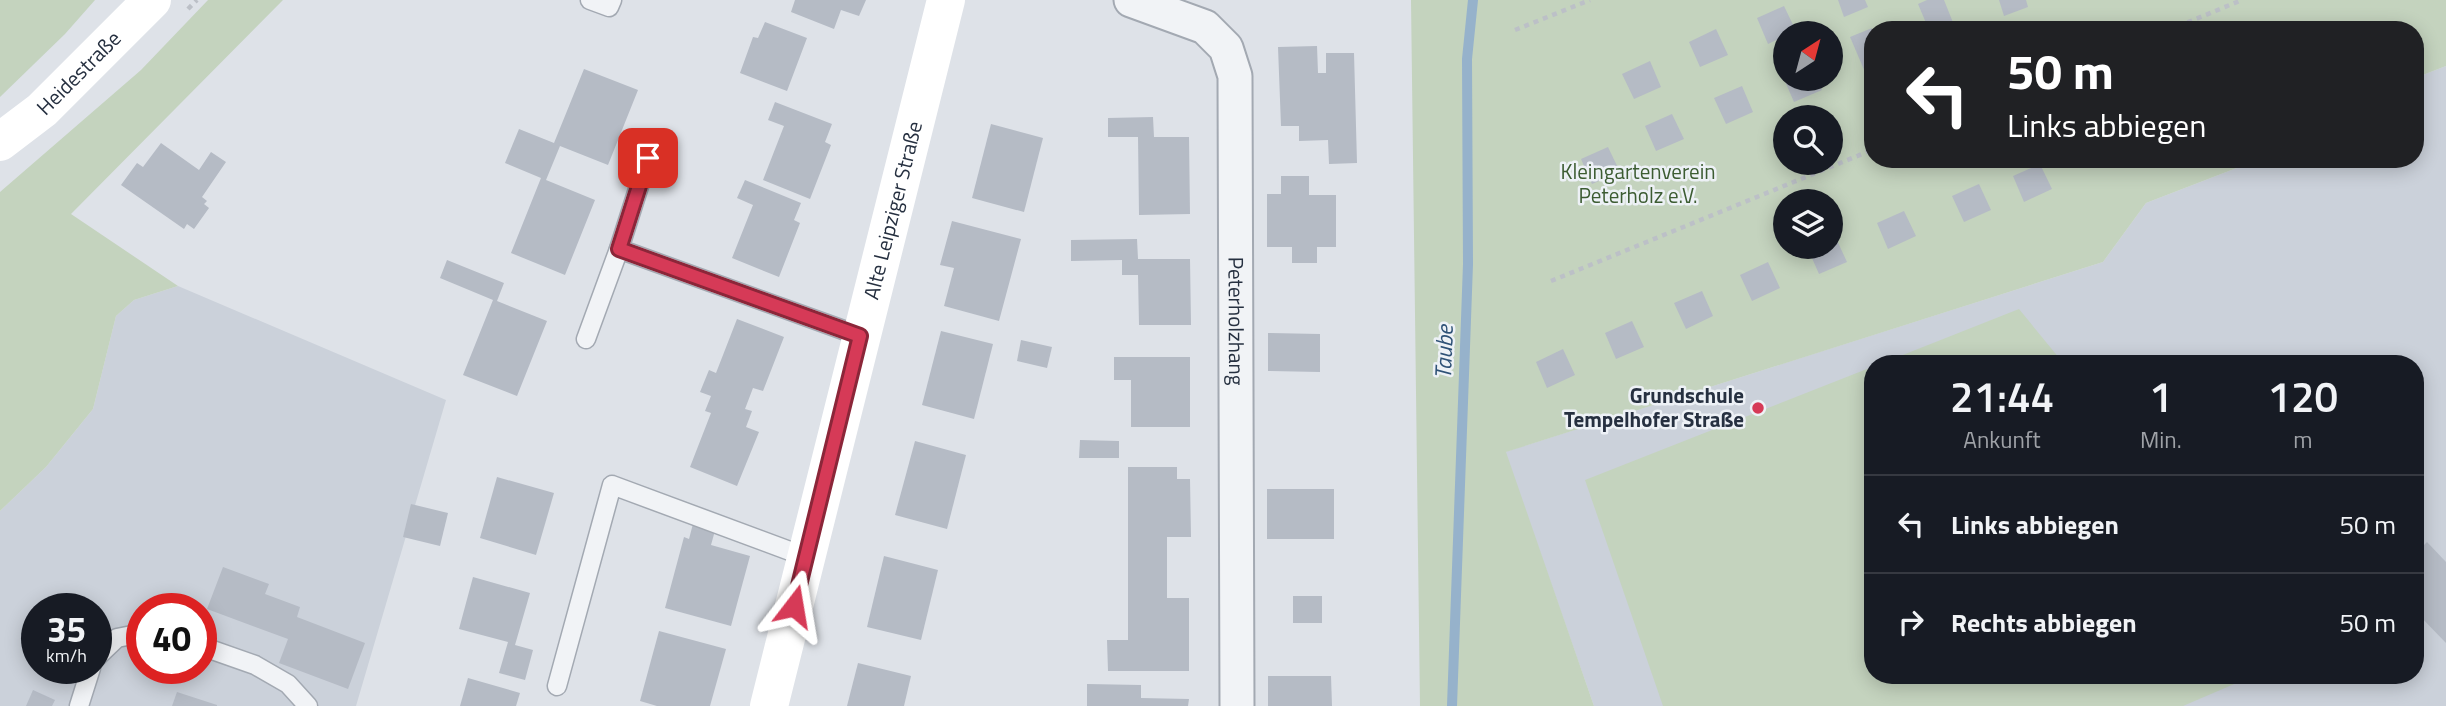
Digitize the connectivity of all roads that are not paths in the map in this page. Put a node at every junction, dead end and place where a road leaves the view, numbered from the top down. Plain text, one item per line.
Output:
1 (152, 0) edge
2 (590, 0) edge
3 (612, 0) edge
4 (946, 0) edge
5 (1131, 0) edge
6 (0, 142) edge
7 (648, 158) dead end
8 (619, 249) junction
9 (860, 336) junction
10 (586, 339) dead end
11 (806, 556) junction
12 (217, 652) edge
13 (86, 684) edge
14 (557, 685) dead end
15 (79, 706) edge
16 (308, 706) edge
17 (769, 706) edge
18 (1237, 706) edge

1 - 6 street, Heidestraße
2 - 3 lane
4 - 9 street, Alte Leipziger Straße
5 - 18 street, Peterholzhang
7 - 8 lane
8 - 9 lane
8 - 10 lane
9 - 11 street, Alte Leipziger Straße
11 - 14 lane
11 - 17 street, Alte Leipziger Straße
12 - 16 lane
13 - 15 lane

